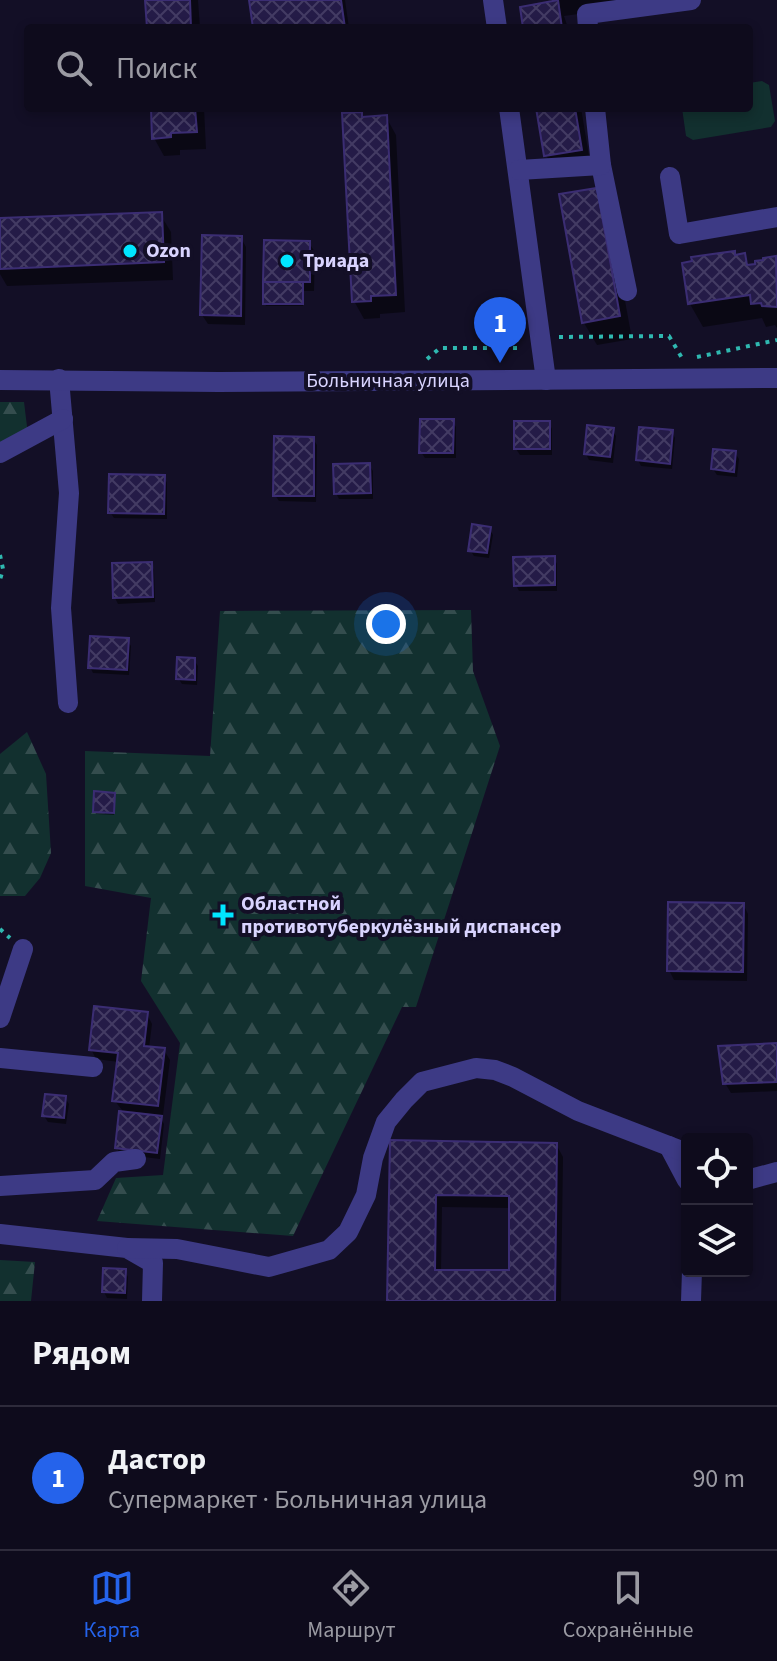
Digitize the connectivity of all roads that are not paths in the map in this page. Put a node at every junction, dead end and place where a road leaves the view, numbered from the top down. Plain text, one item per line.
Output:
1 (493, 0) edge
2 (691, 0) edge
3 (496, 24) edge
4 (588, 24) edge
5 (510, 112) edge
6 (595, 112) edge
7 (601, 165) junction
8 (519, 170) junction
9 (670, 177) dead end
10 (777, 217) edge
11 (627, 291) dead end
12 (777, 378) edge
13 (59, 379) junction
14 (0, 380) edge
15 (546, 380) junction
16 (63, 419) junction
17 (0, 453) edge
18 (68, 703) dead end
19 (23, 949) dead end
20 (0, 1018) edge
21 (0, 1058) edge
22 (93, 1067) dead end
23 (678, 1150) edge
24 (136, 1159) dead end
25 (753, 1168) edge
26 (777, 1169) edge
27 (753, 1178) edge
28 (0, 1186) edge
29 (0, 1234) edge
30 (127, 1248) junction
31 (692, 1277) edge
32 (152, 1301) edge
33 (691, 1301) edge

1 - 3 street
2 - 4 street
5 - 8 street
6 - 7 street
7 - 8 street
7 - 11 street
8 - 15 street
9 - 10 street
12 - 15 street, Больничная улица
13 - 14 street, Больничная улица
13 - 15 street, Больничная улица
13 - 16 street
16 - 17 street
16 - 18 street
19 - 20 street
21 - 22 street
23 - 30 street
24 - 28 street
25 - 26 street
26 - 27 street
29 - 30 street
30 - 32 street
31 - 33 street

